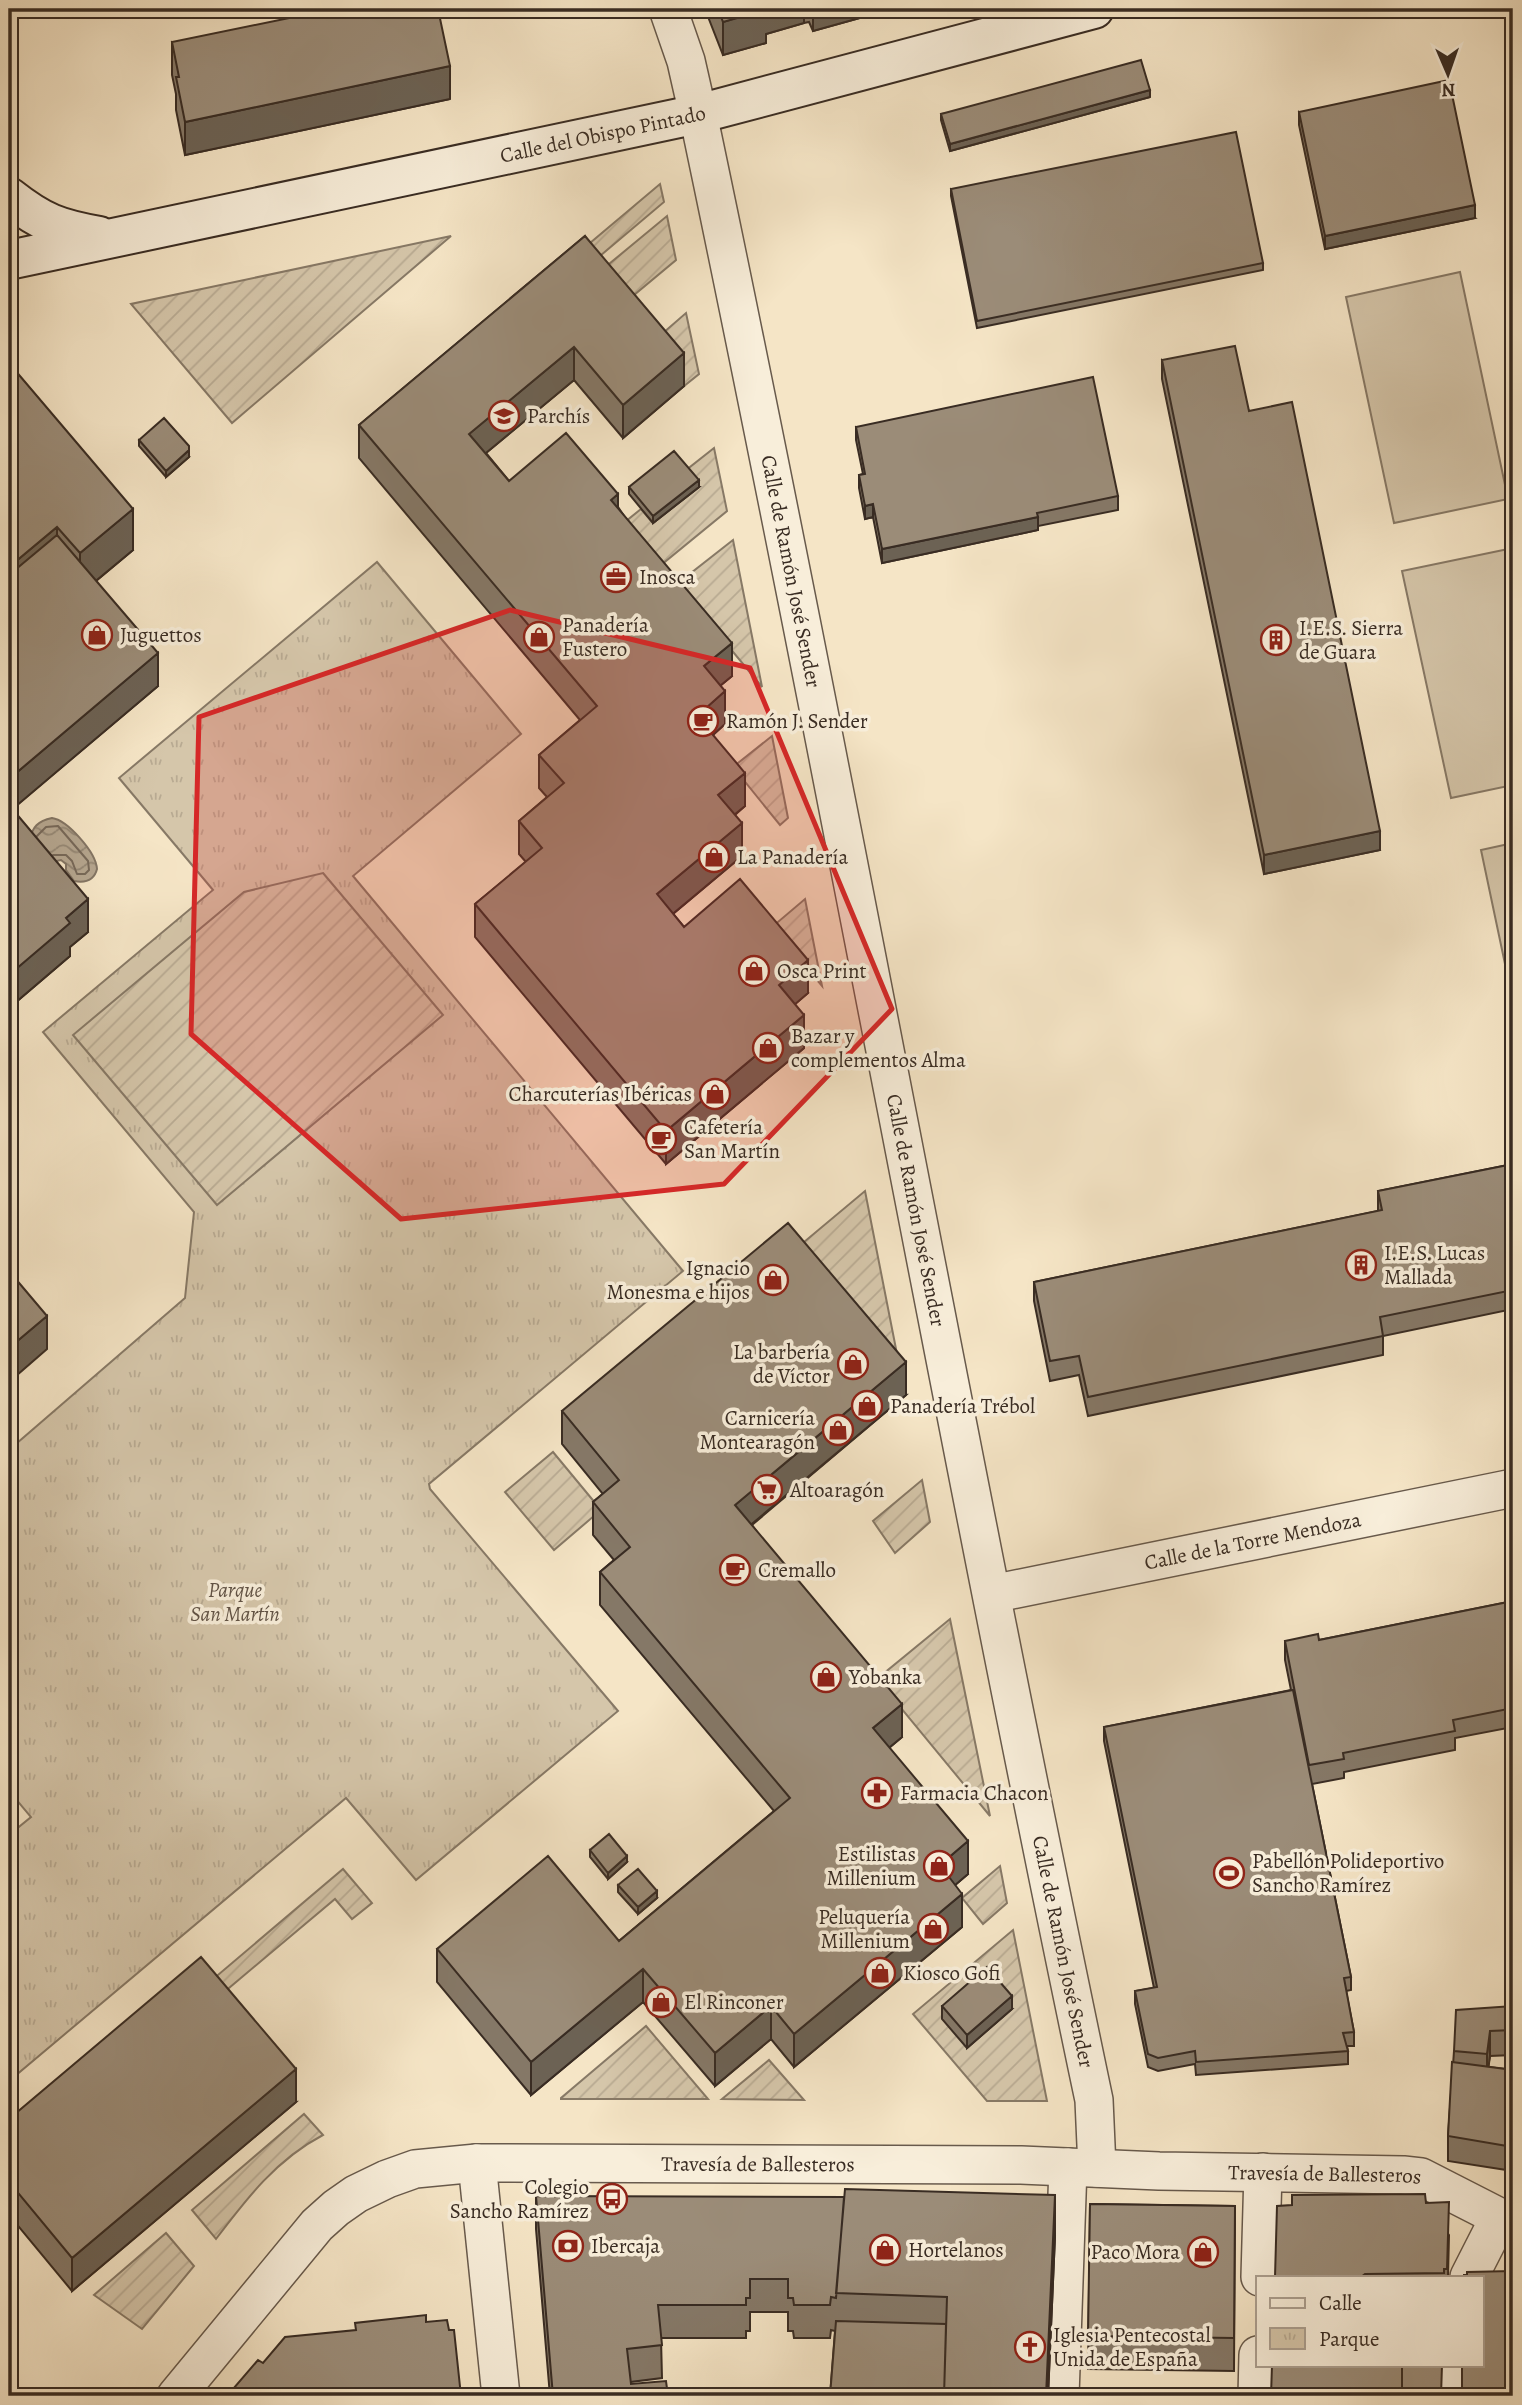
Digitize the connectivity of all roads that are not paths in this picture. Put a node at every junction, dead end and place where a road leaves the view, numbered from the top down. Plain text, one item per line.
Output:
1 (668, 9) edge
2 (1094, 9) edge
3 (698, 114) junction
4 (9, 197) edge
5 (108, 238) junction
6 (9, 260) edge
7 (1513, 1488) edge
8 (992, 1594) junction
9 (477, 2162) junction
10 (1083, 2168) junction
11 (1263, 2172) junction
12 (1506, 2221) edge
13 (1260, 2276) edge
14 (1470, 2276) edge
15 (1258, 2366) edge
16 (1452, 2366) edge
17 (176, 2396) edge
18 (501, 2396) edge
19 (1060, 2396) edge
20 (1257, 2396) edge
21 (1451, 2396) edge

1 - 3 street, Calle de Ramón José Sender
2 - 3 street, Calle del Obispo Pintado
3 - 5 street, Calle del Obispo Pintado
3 - 8 street, Calle de Ramón José Sender
4 - 5 street, Calle del Obispo Pintado
5 - 6 street, Calle del Obispo Pintado
7 - 8 street, Calle de la Torre Mendoza
8 - 10 street, Calle de Ramón José Sender
9 - 10 street, Travesía de Ballesteros
9 - 17 street, Travesía de Ballesteros
9 - 18 street
10 - 11 street, Travesía de Ballesteros
10 - 19 street, Calle de Ramón José Sender
11 - 12 street, Travesía de Ballesteros
11 - 13 street
12 - 14 street
15 - 20 street
16 - 21 street

